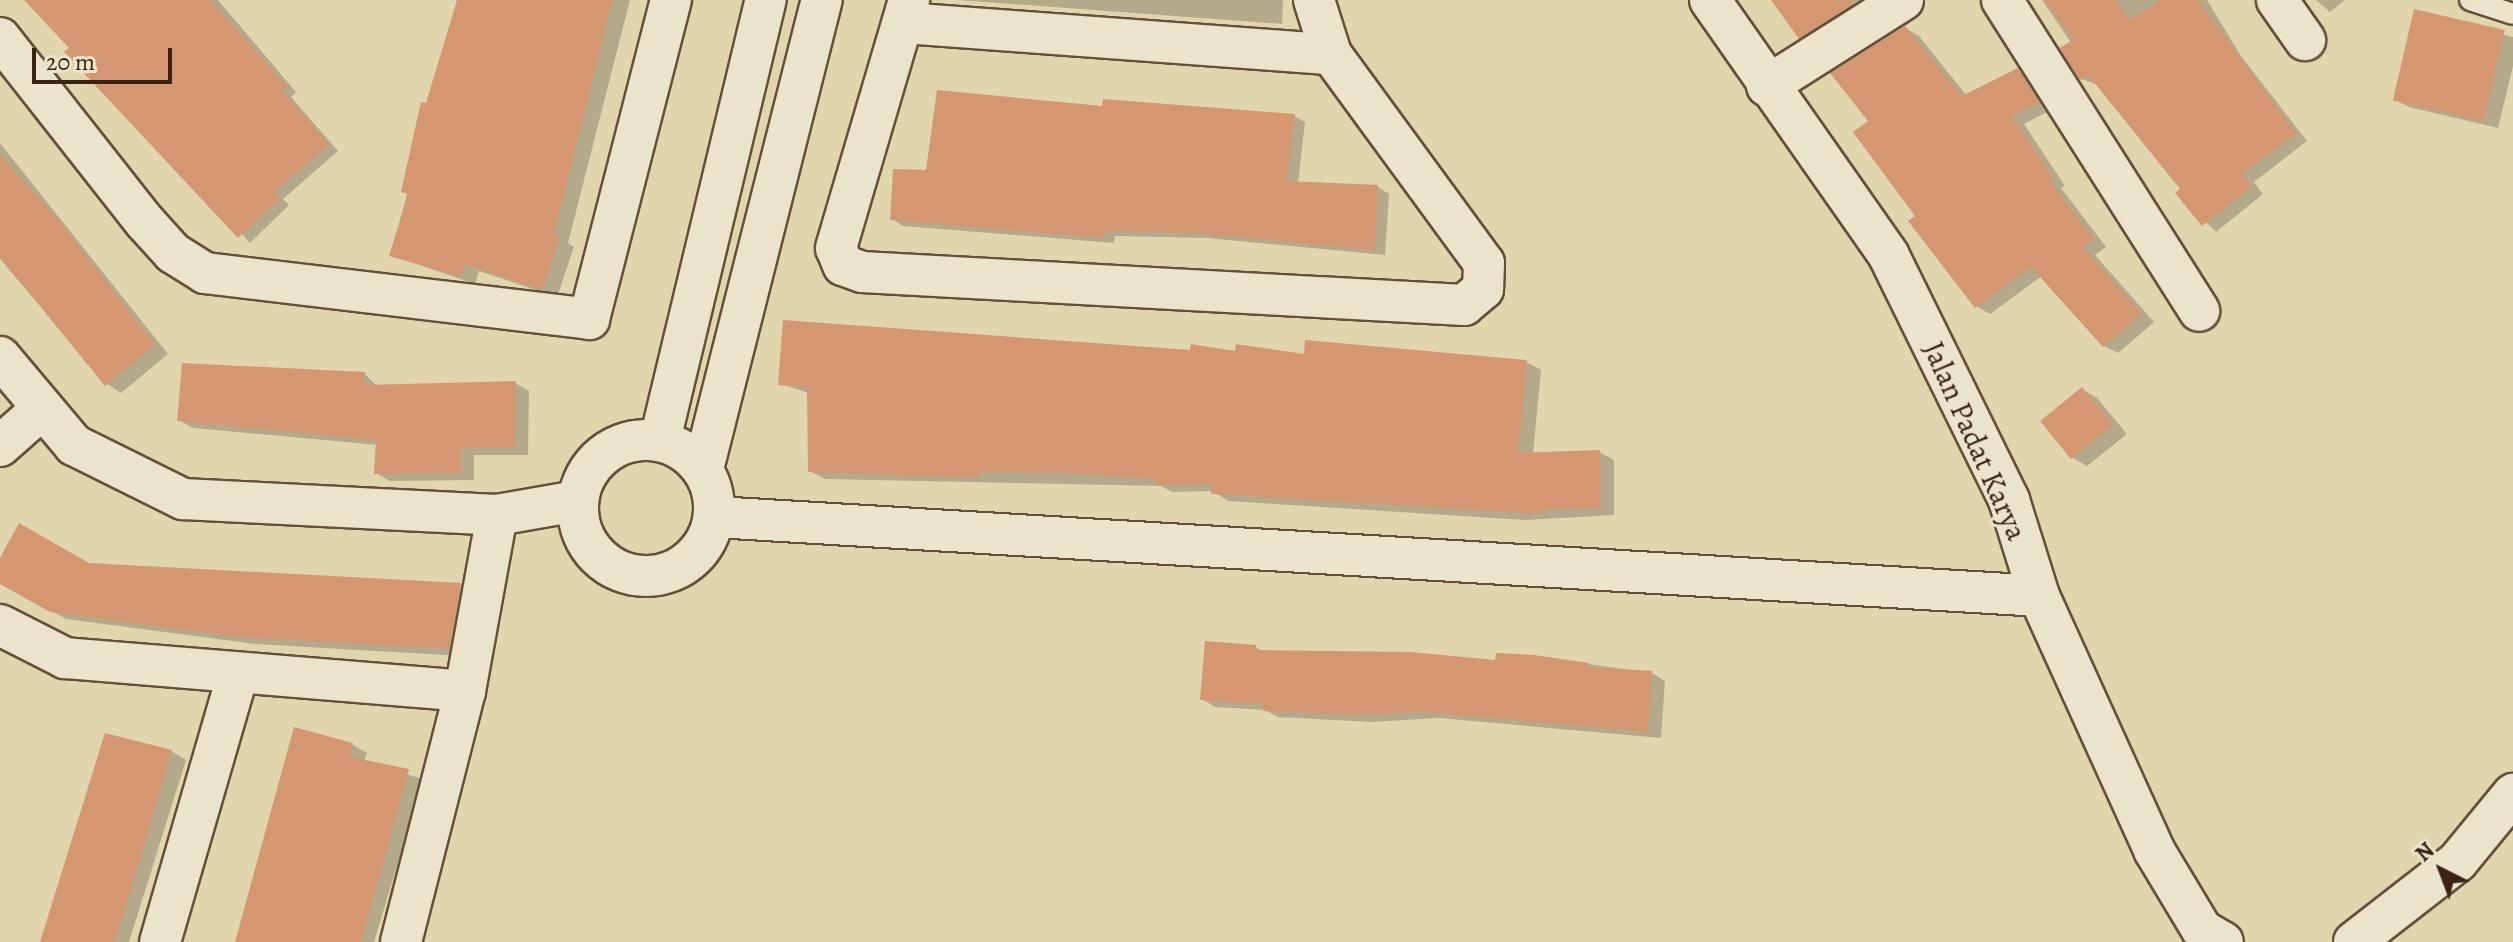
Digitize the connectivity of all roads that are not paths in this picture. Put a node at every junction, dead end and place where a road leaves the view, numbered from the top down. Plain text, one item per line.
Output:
1 (671, 0) edge
2 (766, 0) edge
3 (822, 0) edge
4 (1314, 0) edge
5 (1710, 0) edge
6 (1903, 0) edge
7 (2002, 0) edge
8 (2277, 0) edge
9 (2470, 0) edge
10 (907, 11) edge
11 (2513, 14) edge
12 (0, 38) edge
13 (2305, 40) dead end
14 (1331, 54) junction
15 (1767, 86) junction
16 (2199, 311) dead end
17 (0, 357) edge
18 (43, 408) junction
19 (660, 440) junction
20 (0, 446) edge
21 (703, 469) junction
22 (577, 501) junction
23 (497, 515) junction
24 (715, 517) junction
25 (2039, 596) junction
26 (0, 625) edge
27 (238, 673) junction
28 (465, 691) junction
29 (2513, 794) edge
30 (160, 942) edge
31 (401, 942) edge
32 (2223, 942) edge
33 (2354, 942) edge

1 - 12 street
2 - 19 street
3 - 21 street
4 - 14 street
5 - 15 street, Jalan Padat Karya
6 - 15 street
7 - 16 street
8 - 13 street
9 - 11 lane
10 - 14 street
10 - 14 street
15 - 25 street, Jalan Padat Karya
17 - 18 street
18 - 20 street
18 - 23 street
19 - 21 street
19 - 22 street
21 - 24 street
22 - 23 street
22 - 24 street
23 - 28 street
24 - 25 street
25 - 32 street, Jalan Padat Karya
26 - 27 street
27 - 28 street
27 - 30 street
28 - 31 street
29 - 33 street

